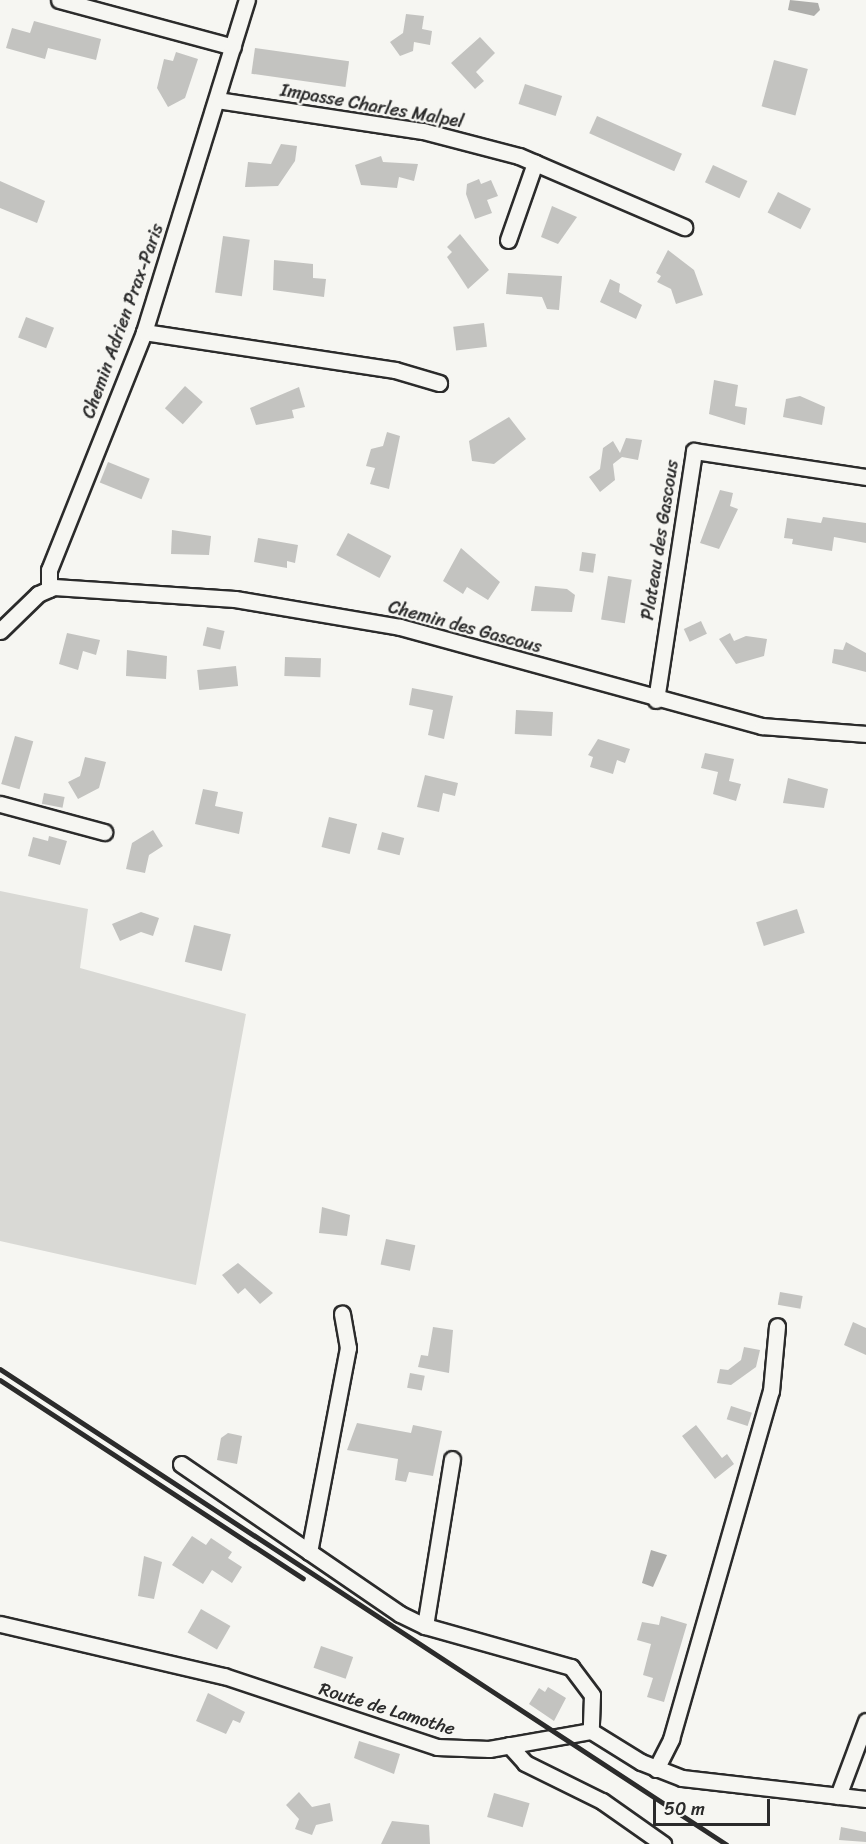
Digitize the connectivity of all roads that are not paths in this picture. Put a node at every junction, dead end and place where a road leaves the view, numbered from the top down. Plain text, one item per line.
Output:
1 (59, 0) edge
2 (247, 0) edge
3 (233, 47) junction
4 (217, 100) junction
5 (535, 163) junction
6 (684, 227) dead end
7 (508, 240) dead end
8 (144, 332) junction
9 (439, 382) dead end
10 (866, 477) edge
11 (49, 589) junction
12 (3, 630) edge
13 (0, 646) edge
14 (656, 700) junction
15 (866, 734) edge
16 (0, 804) edge
17 (104, 832) dead end
18 (342, 1314) dead end
19 (777, 1326) dead end
20 (452, 1459) dead end
21 (181, 1464) dead end
22 (309, 1552) junction
23 (0, 1624) edge
24 (425, 1626) junction
25 (866, 1720) edge
26 (591, 1731) junction
27 (509, 1745) junction
28 (656, 1769) junction
29 (838, 1796) junction
30 (866, 1799) edge
31 (663, 1844) edge

1 - 3 street
2 - 3 street, Chemin Adrien Prax-Paris
3 - 4 street, Chemin Adrien Prax-Paris
4 - 5 street, Impasse Charles Malpel
4 - 8 street, Chemin Adrien Prax-Paris
5 - 6 street, Impasse Charles Malpel
5 - 7 street
8 - 9 street
8 - 11 street, Chemin Adrien Prax-Paris
10 - 14 street, Plateau des Gascous
11 - 12 street
11 - 14 street, Chemin des Gascous
12 - 13 street
14 - 15 street, Chemin des Gascous
16 - 17 street
18 - 22 street
19 - 28 street
20 - 24 street
21 - 22 street
22 - 24 street
23 - 27 street, Route de Lamothe
24 - 26 street
25 - 29 street
26 - 27 street, Route de Lamothe
26 - 28 street
27 - 31 street
28 - 29 street
29 - 30 street

